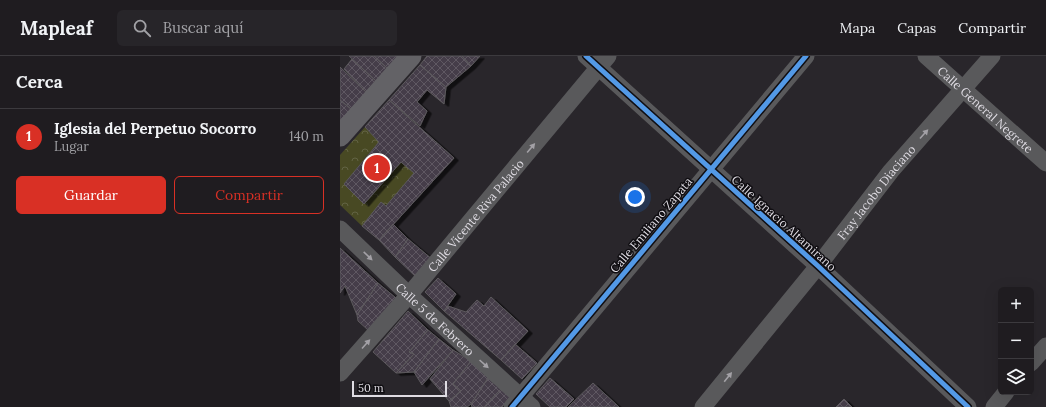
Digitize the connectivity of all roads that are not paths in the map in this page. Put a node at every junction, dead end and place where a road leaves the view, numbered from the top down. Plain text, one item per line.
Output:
1 (411, 56) edge
2 (806, 56) edge
3 (926, 56) edge
4 (992, 56) edge
5 (597, 60) edge
6 (964, 90) junction
7 (340, 136) edge
8 (1046, 163) edge
9 (711, 170) junction
10 (340, 229) edge
11 (818, 266) junction
12 (409, 296) junction
13 (1046, 346) edge
14 (1034, 360) edge
15 (340, 373) edge
16 (1004, 395) edge
17 (521, 404) edge
18 (704, 407) edge
19 (968, 407) edge
20 (994, 407) edge

1 - 7 main road
2 - 9 street, Calle Emiliano Zapata
3 - 6 street, Calle General Negrete
4 - 6 street, Fray Jacobo Diaciano
5 - 9 street, Calle Ignacio Altamirano
12 -> 5 street, Calle Vicente Riva Palacio
6 - 8 street, Calle General Negrete
11 -> 6 street, Fray Jacobo Diaciano
9 - 11 street, Calle Ignacio Altamirano
9 - 17 street, Calle Emiliano Zapata
10 -> 12 street, Calle 5 de Febrero
18 -> 11 street, Fray Jacobo Diaciano
11 - 19 street, Calle Ignacio Altamirano
15 -> 12 street, Calle Vicente Riva Palacio
12 -> 17 street, Calle 5 de Febrero
13 - 14 street
16 - 20 street

